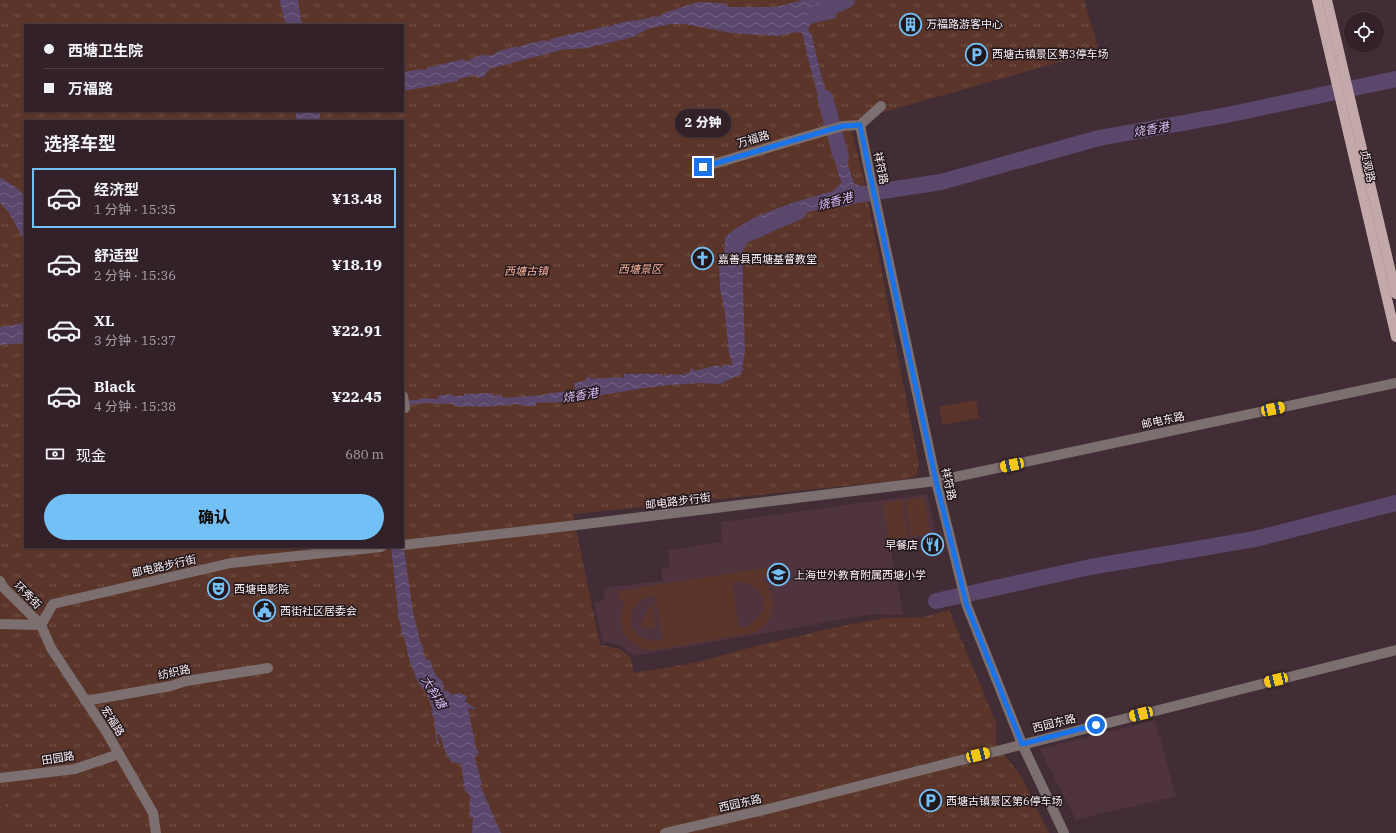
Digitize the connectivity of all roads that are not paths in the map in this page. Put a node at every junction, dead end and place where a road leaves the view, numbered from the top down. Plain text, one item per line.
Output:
1 (1317, 0) edge
2 (1327, 0) edge
3 (1339, 72) junction
4 (881, 106) dead end
5 (1351, 122) junction
6 (860, 125) junction
7 (703, 167) dead end
8 (1396, 294) edge
9 (1396, 337) edge
10 (1396, 383) edge
11 (404, 402) edge
12 (405, 408) dead end
13 (936, 481) junction
14 (404, 545) edge
15 (371, 548) edge
16 (0, 581) edge
17 (0, 624) edge
18 (41, 625) junction
19 (1396, 650) edge
20 (268, 668) dead end
21 (86, 701) junction
22 (1022, 744) junction
23 (119, 754) junction
24 (0, 778) edge
25 (156, 833) edge
26 (669, 833) edge
27 (1064, 833) edge

1 - 3 main road, 贞观路
2 - 3 main road, 贞观路
3 - 5 main road, 贞观路
4 - 6 street
5 - 8 main road, 贞观路
5 - 9 main road, 贞观路
6 - 7 street, 万福路
6 - 13 street, 祥符路
10 - 13 street, 邮电东路
11 - 12 street
13 - 14 street, 邮电路步行街
13 - 22 street, 祥符路
15 - 18 street, 邮电路步行街
16 - 18 street, 环秀街
17 - 18 street
18 - 21 street, 宏福路
19 - 22 street, 西园东路
20 - 21 street, 纺织路
21 - 23 street, 宏福路
22 - 26 street, 西园东路
22 - 27 street, 祥符路
23 - 24 street, 田园路
23 - 25 street, 宏福路

